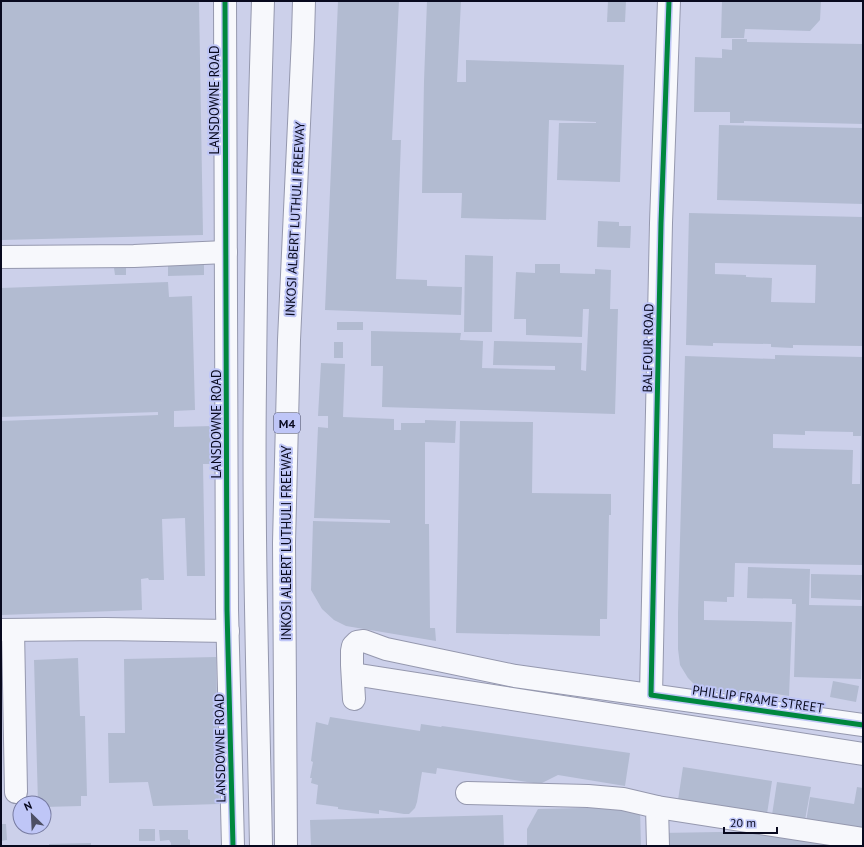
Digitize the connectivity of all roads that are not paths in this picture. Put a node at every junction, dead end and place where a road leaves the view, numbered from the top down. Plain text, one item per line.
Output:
1 (225, 1) edge
2 (263, 1) edge
3 (304, 1) edge
4 (669, 1) edge
5 (226, 252) junction
6 (1, 257) edge
7 (7, 630) edge
8 (228, 631) junction
9 (353, 674) junction
10 (651, 695) junction
11 (354, 699) dead end
12 (863, 725) edge
13 (863, 754) edge
14 (16, 792) dead end
15 (467, 794) dead end
16 (657, 806) junction
17 (863, 839) edge
18 (233, 846) edge
19 (261, 846) edge
20 (286, 846) edge
21 (658, 846) edge

1 - 5 main road, LANSDOWNE ROAD
2 - 19 main road, M4
3 - 20 main road, INKOSI ALBERT LUTHULI FREEWAY / M4
4 - 10 main road, BALFOUR ROAD
5 - 6 main road
5 - 8 main road, LANSDOWNE ROAD
7 - 8 main road
7 - 14 main road
8 - 18 main road, LANSDOWNE ROAD
9 - 10 main road, PHILLIP FRAME STREET
9 - 11 main road
9 - 13 main road
10 - 12 main road, PHILLIP FRAME STREET
15 - 16 main road
16 - 17 main road
16 - 21 main road

